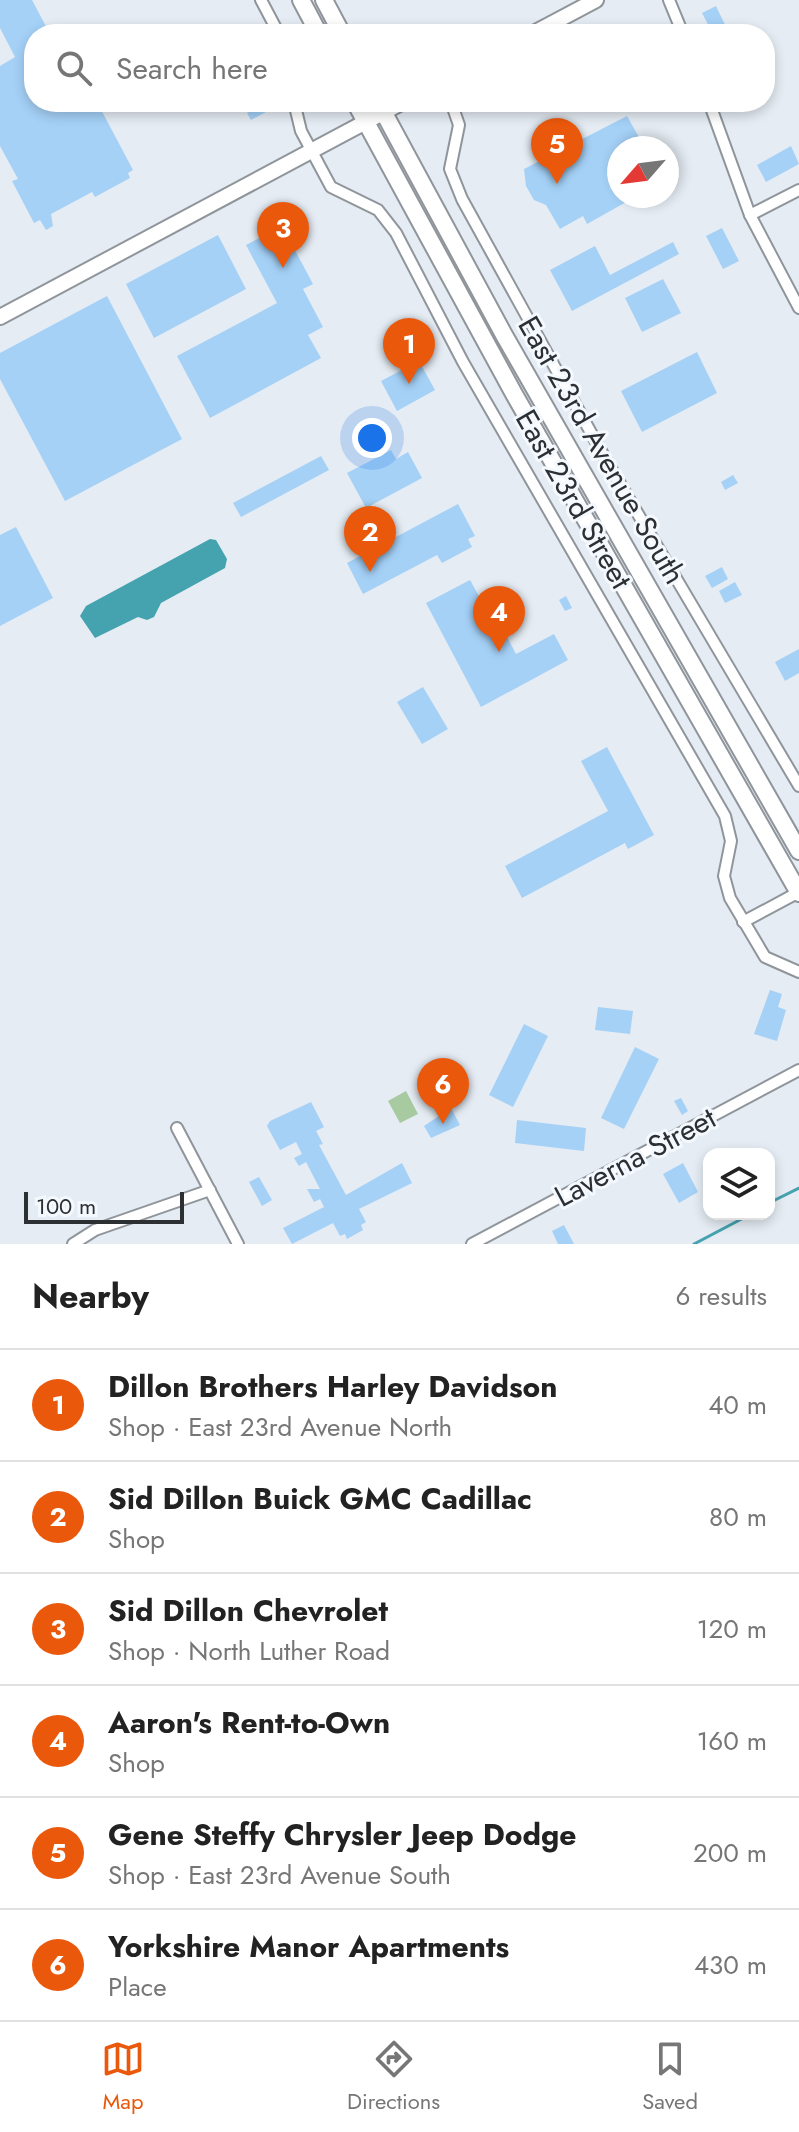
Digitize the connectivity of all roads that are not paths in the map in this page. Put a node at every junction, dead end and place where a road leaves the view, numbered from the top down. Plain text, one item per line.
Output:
1 (261, 0) edge
2 (301, 0) edge
3 (324, 0) edge
4 (596, 0) edge
5 (669, 0) edge
6 (274, 24) edge
7 (314, 24) edge
8 (337, 24) edge
9 (551, 24) edge
10 (679, 24) edge
11 (296, 112) edge
12 (360, 112) edge
13 (376, 112) edge
14 (384, 112) edge
15 (454, 112) edge
16 (713, 112) edge
17 (365, 122) junction
18 (311, 151) junction
19 (799, 190) edge
20 (750, 215) junction
21 (799, 308) edge
22 (0, 317) edge
23 (799, 786) edge
24 (799, 851) edge
25 (799, 893) edge
26 (743, 922) junction
27 (799, 972) edge
28 (799, 1070) edge
29 (177, 1128) dead end
30 (210, 1190) junction
31 (73, 1244) edge
32 (238, 1244) edge
33 (472, 1244) edge

1 - 6 street
2 - 7 main road
3 - 8 main road
4 - 9 street
5 - 10 street
11 - 18 street
12 - 17 main road, East 23rd Street
13 - 17 street
14 - 24 main road, East 23rd Street
15 - 23 street, East 23rd Avenue South
16 - 20 street
17 - 18 street
17 - 25 main road, East 23rd Street
18 - 22 street
18 - 26 street
19 - 20 street
20 - 21 street
25 - 26 street
26 - 27 street
28 - 33 street, Laverna Street
29 - 30 street
30 - 31 street
30 - 32 street

